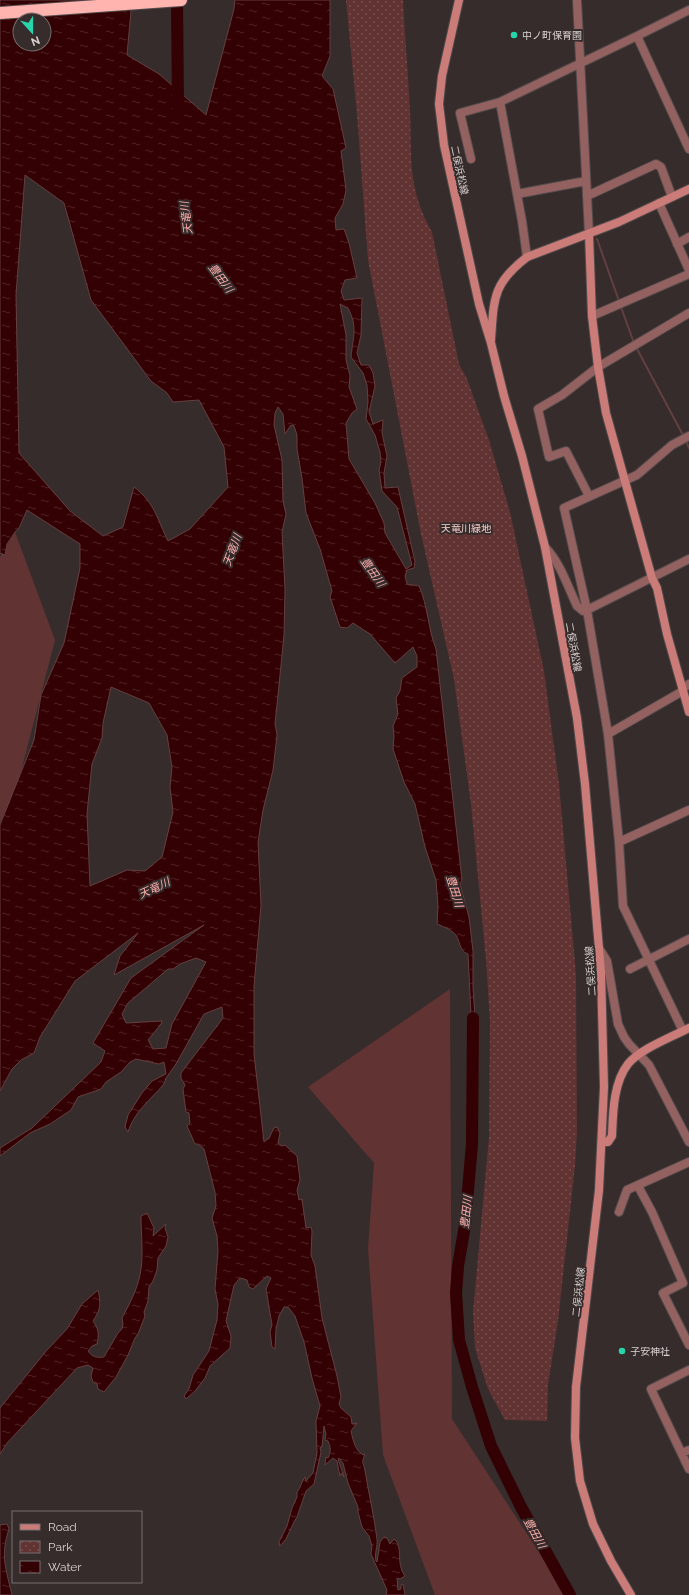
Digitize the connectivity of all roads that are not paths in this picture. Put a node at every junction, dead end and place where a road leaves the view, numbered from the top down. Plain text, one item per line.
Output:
1 (181, 0) edge
2 (459, 0) edge
3 (577, 0) edge
4 (689, 10) edge
5 (0, 13) edge
6 (637, 36) junction
7 (581, 63) junction
8 (500, 102) junction
9 (689, 148) edge
10 (471, 159) dead end
11 (586, 181) junction
12 (689, 189) edge
13 (517, 194) junction
14 (587, 196) junction
15 (672, 197) junction
16 (659, 203) junction
17 (589, 234) junction
18 (689, 237) edge
19 (677, 244) junction
20 (527, 257) junction
21 (689, 270) edge
22 (689, 274) edge
23 (689, 313) edge
24 (592, 316) junction
25 (491, 343) junction
26 (598, 367) junction
27 (686, 437) edge
28 (625, 480) junction
29 (589, 496) junction
30 (545, 547) junction
31 (689, 559) edge
32 (652, 578) junction
33 (587, 610) junction
34 (686, 686) edge
35 (689, 712) edge
36 (608, 734) junction
37 (689, 810) edge
38 (619, 842) junction
39 (689, 938) edge
40 (599, 948) junction
41 (649, 960) junction
42 (630, 969) dead end
43 (686, 1030) edge
44 (639, 1055) junction
45 (602, 1142) junction
46 (689, 1142) edge
47 (689, 1162) edge
48 (638, 1186) junction
49 (619, 1212) dead end
50 (689, 1345) edge
51 (689, 1370) edge
52 (685, 1451) edge
53 (689, 1469) edge
54 (631, 1595) edge

1 - 5 highway
2 - 25 main road, 二俣浜松線
3 - 7 street
4 - 6 street
6 - 7 street
6 - 9 street
7 - 8 street
7 - 11 street
8 - 10 street
8 - 13 street
11 - 13 street
11 - 14 street
12 - 15 main road, 二俣浜松線
13 - 20 street
14 - 15 street
14 - 17 street
15 - 16 main road, 二俣浜松線
16 - 17 main road, 二俣浜松線
16 - 19 street
17 - 20 main road, 二俣浜松線
17 - 24 main road
18 - 19 street
19 - 21 street
20 - 25 main road, 二俣浜松線
22 - 24 street
23 - 26 street
24 - 26 main road
25 - 30 main road, 二俣浜松線
26 - 28 main road
26 - 29 street
27 - 28 street
28 - 29 street
28 - 32 main road
29 - 33 street
30 - 33 street
30 - 40 main road, 二俣浜松線
31 - 32 street
32 - 33 street
32 - 34 main road
33 - 36 street
34 - 35 main road
34 - 36 street
36 - 38 street
37 - 38 street
38 - 41 street
39 - 41 street
40 - 44 street
40 - 45 main road, 二俣浜松線
41 - 42 street
41 - 43 street
43 - 44 main road
44 - 45 main road
44 - 46 street
45 - 54 main road, 二俣浜松線
47 - 48 street
48 - 49 street
48 - 50 street
51 - 52 street
52 - 53 street

